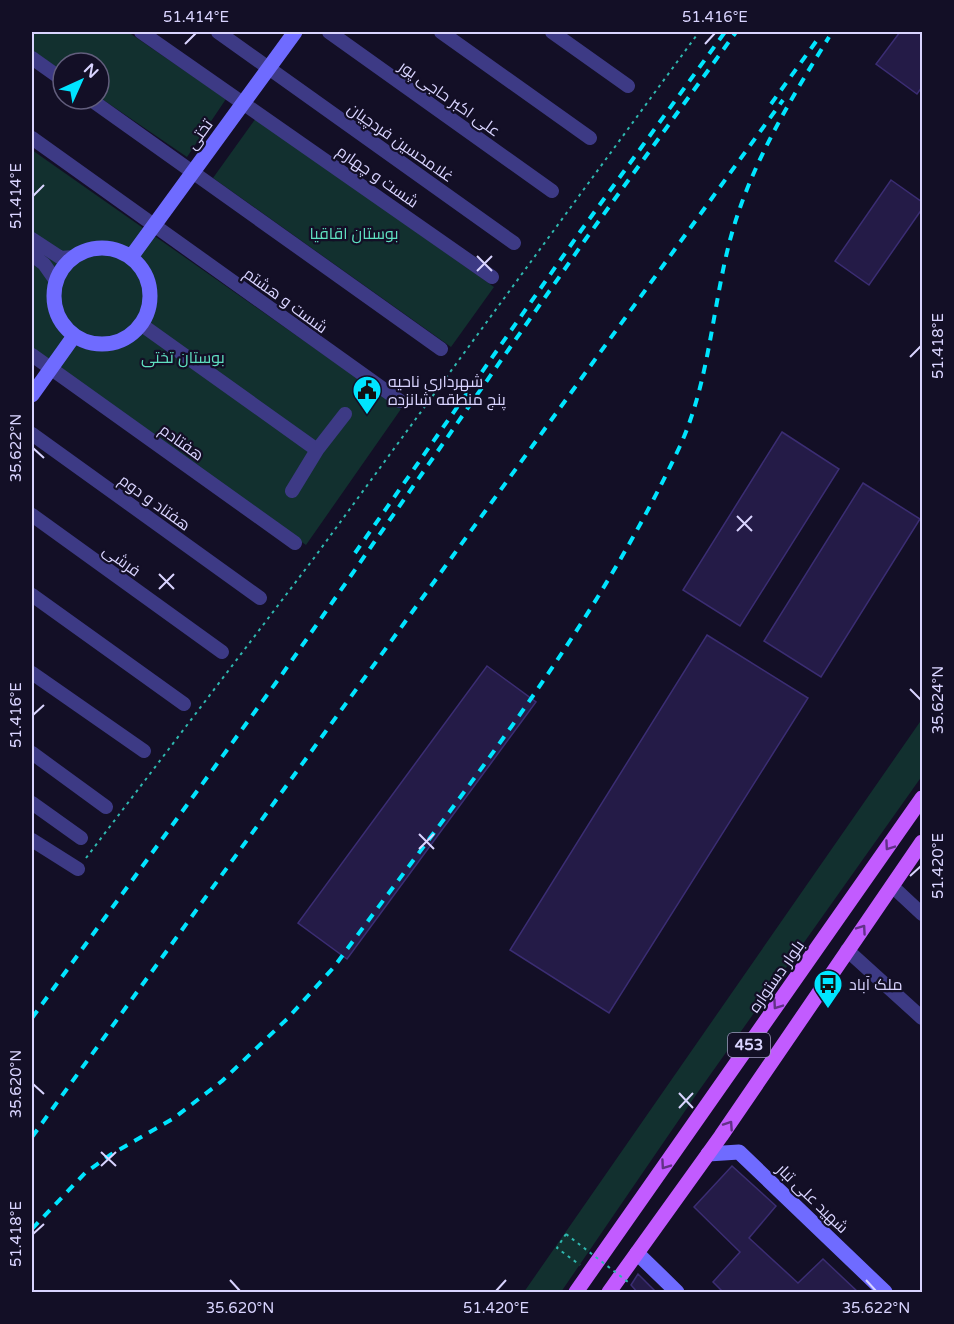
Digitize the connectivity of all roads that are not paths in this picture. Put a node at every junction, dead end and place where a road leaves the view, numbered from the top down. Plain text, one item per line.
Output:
1 (141, 32) edge
2 (218, 32) edge
3 (295, 32) edge
4 (329, 32) edge
5 (441, 32) edge
6 (552, 32) edge
7 (32, 58) edge
8 (269, 68) junction
9 (51, 71) edge
10 (628, 86) dead end
11 (244, 102) junction
12 (107, 111) edge
13 (32, 138) edge
14 (590, 138) dead end
15 (193, 172) junction
16 (552, 191) dead end
17 (154, 226) junction
18 (32, 239) edge
19 (514, 243) dead end
20 (32, 255) edge
21 (73, 256) junction
22 (132, 257) junction
23 (492, 277) dead end
24 (56, 281) junction
25 (142, 325) junction
26 (74, 336) junction
27 (441, 348) dead end
28 (32, 355) edge
29 (51, 368) junction
30 (32, 395) edge
31 (400, 402) dead end
32 (345, 414) dead end
33 (32, 434) edge
34 (317, 450) junction
35 (292, 491) dead end
36 (32, 515) edge
37 (295, 543) dead end
38 (32, 595) edge
39 (260, 598) dead end
40 (222, 652) dead end
41 (32, 673) edge
42 (184, 704) dead end
43 (144, 752) dead end
44 (32, 753) edge
45 (922, 798) edge
46 (32, 803) edge
47 (106, 807) dead end
48 (81, 838) dead end
49 (32, 840) edge
50 (922, 842) edge
51 (78, 869) road end
52 (892, 886) junction
53 (922, 914) edge
54 (847, 950) junction
55 (922, 1018) edge
56 (708, 1154) junction
57 (637, 1253) junction
58 (576, 1293) edge
59 (609, 1293) edge
60 (677, 1293) edge
61 (885, 1293) edge

1 - 11 street, شست و چهارم
2 - 8 street, غلامحسین فردچیان
3 - 8 main road, تختی
4 - 16 street, علی اکبر حاجی پور
5 - 14 street
6 - 10 street
7 - 9 street
8 - 11 main road, تختی
8 - 19 street, غلامحسین فردچیان
11 - 15 main road, تختی
11 - 23 street, شست و چهارم
12 - 15 street
13 - 17 street, شست و هشتم
15 - 17 main road, تختی
15 - 27 street
17 - 22 main road, تختی
17 - 31 street, شست و هشتم
18 - 21 street
20 - 24 street
21 - 22 main road
21 - 24 main road
22 - 25 main road
24 - 26 main road
25 - 26 main road
25 - 34 street
26 - 29 main road
28 - 29 street, هفتادم
29 - 30 main road
29 - 37 street, هفتادم
32 - 34 street
33 - 39 street, هفتاد و دوم
34 - 35 street
36 - 40 street, فرشی
38 - 42 street
41 - 43 street
44 - 47 street
45 -> 58 main road, بلوار دستواره / 453
46 - 48 street
49 - 51 street
50 - 52 main road, 453
52 - 53 street
54 -> 52 main road, 453
54 - 55 street
56 -> 54 main road, 453
56 - 57 main road, 453
56 - 61 main road, شهید علی تبار
57 - 59 main road, 453
57 - 60 main road

